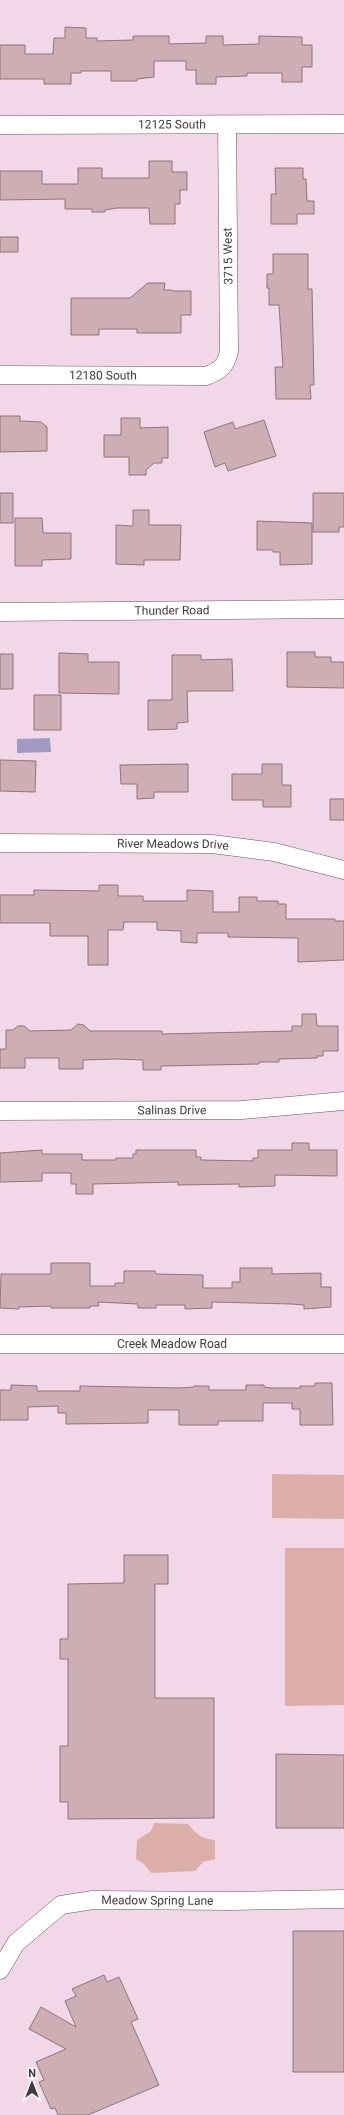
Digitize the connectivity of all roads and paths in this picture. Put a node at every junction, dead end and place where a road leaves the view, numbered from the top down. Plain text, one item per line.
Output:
1 (344, 124) edge
2 (0, 125) edge
3 (227, 125) junction
4 (0, 375) edge
5 (206, 376) joint
6 (344, 609) edge
7 (0, 612) edge
8 (0, 843) edge
9 (344, 870) edge
10 (344, 1101) edge
11 (0, 1111) edge
12 (0, 1344) edge
13 (344, 1344) edge
14 (344, 1899) edge
15 (0, 1970) edge

1 - 3 street, 12125 South
2 - 3 street, 12125 South
3 - 5 street, 3715 West
4 - 5 street, 12180 South
6 - 7 street, Thunder Road
8 - 9 street, River Meadows Drive
10 - 11 street, Salinas Drive
12 - 13 street, Creek Meadow Road
14 - 15 street, Meadow Spring Lane

